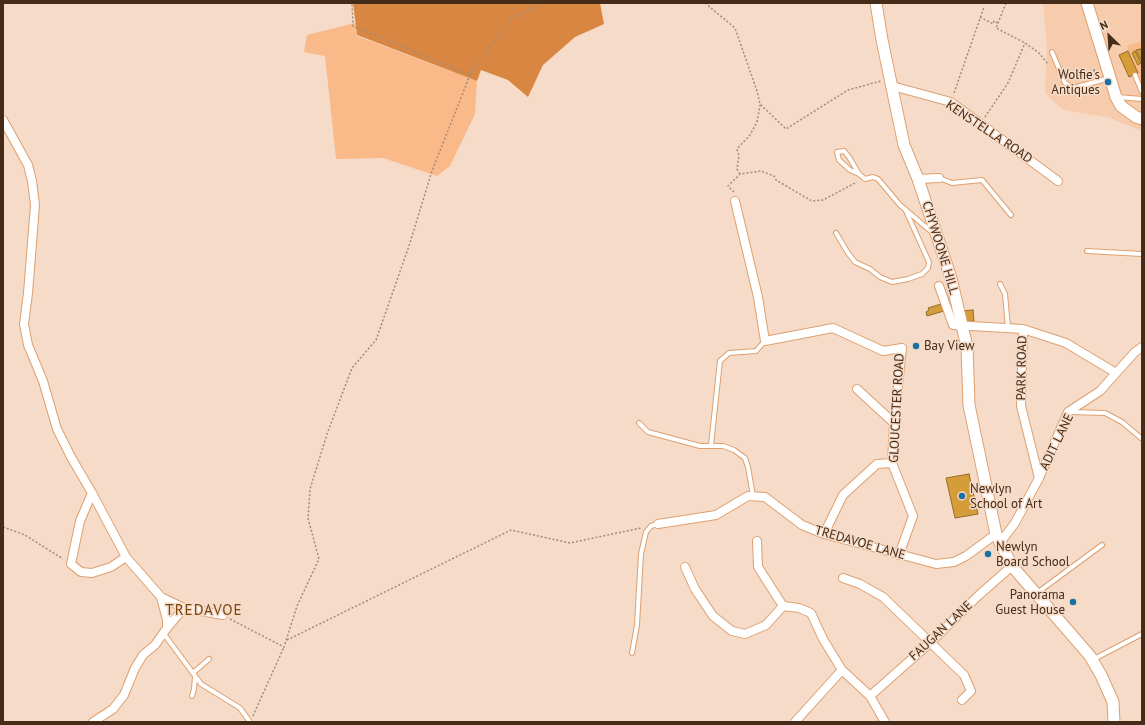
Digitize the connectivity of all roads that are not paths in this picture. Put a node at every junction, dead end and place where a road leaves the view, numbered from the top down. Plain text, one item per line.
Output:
1 (876, 3) edge
2 (1086, 3) edge
3 (1052, 52) dead end
4 (1135, 76) dead end
5 (1111, 78) junction
6 (892, 82) junction
7 (1142, 92) edge
8 (1116, 97) junction
9 (1142, 99) edge
10 (1142, 119) edge
11 (3, 120) edge
12 (859, 174) junction
13 (939, 178) joint
14 (918, 179) junction
15 (1058, 181) dead end
16 (735, 200) road end
17 (906, 211) junction
18 (1011, 215) dead end
19 (836, 233) dead end
20 (938, 237) junction
21 (1087, 250) dead end
22 (1142, 254) edge
23 (1000, 284) dead end
24 (939, 286) dead end
25 (960, 325) junction
26 (1008, 328) junction
27 (1023, 329) junction
28 (765, 341) junction
29 (1142, 347) edge
30 (1116, 373) junction
31 (857, 389) dead end
32 (1068, 412) junction
33 (639, 423) dead end
34 (894, 423) junction
35 (1141, 438) edge
36 (711, 445) junction
37 (892, 463) junction
38 (1039, 478) junction
39 (92, 493) junction
40 (753, 496) junction
41 (658, 524) joint
42 (824, 534) junction
43 (998, 539) junction
44 (757, 541) dead end
45 (1102, 545) dead end
46 (899, 555) junction
47 (126, 557) junction
48 (1012, 566) junction
49 (685, 567) dead end
50 (843, 578) dead end
51 (1036, 594) junction
52 (161, 597) junction
53 (783, 606) junction
54 (184, 608) junction
55 (223, 615) road end
56 (165, 631) junction
57 (1142, 634) edge
58 (931, 642) junction
59 (632, 653) dead end
60 (210, 659) dead end
61 (1092, 660) junction
62 (842, 670) junction
63 (194, 675) junction
64 (192, 696) dead end
65 (870, 696) junction
66 (962, 700) dead end
67 (93, 722) edge
68 (250, 722) edge
69 (795, 722) edge
70 (885, 722) edge
71 (1114, 722) edge

1 - 6 main road, CHYWOONE HILL
2 - 5 main road
3 - 5 lane
4 - 7 lane
5 - 8 main road
6 - 14 main road, CHYWOONE HILL
6 - 15 street, KENSTELLA ROAD
8 - 9 lane
8 - 10 main road
11 - 39 street
12 - 12 lane
12 - 17 lane
13 - 14 street
13 - 18 lane
14 - 20 main road, CHYWOONE HILL
16 - 28 street
17 - 19 lane
17 - 20 lane
20 - 25 main road, CHYWOONE HILL
21 - 22 lane
23 - 26 lane
24 - 25 street
25 - 26 street
25 - 43 main road, CHYWOONE HILL
26 - 27 street
27 - 30 street
27 - 38 street, PARK ROAD
28 - 34 street, GLOUCESTER ROAD
28 - 36 lane
29 - 30 street, ADIT LANE
30 - 32 street, ADIT LANE
31 - 34 street
32 - 35 lane
32 - 38 street, ADIT LANE
33 - 36 lane
34 - 37 street, GLOUCESTER ROAD
36 - 40 lane
37 - 42 street
37 - 46 street, GLOUCESTER ROAD
38 - 43 street, ADIT LANE
39 - 47 street
39 - 47 street
40 - 41 street
40 - 42 street, TREDAVOE LANE
41 - 59 lane
42 - 46 street, TREDAVOE LANE
43 - 46 street, TREDAVOE LANE
43 - 48 main road, CHYWOONE HILL
44 - 53 street
45 - 51 lane
47 - 52 street
48 - 51 main road, CHYWOONE HILL
48 - 58 street, FAUGAN LANE
49 - 53 street
50 - 58 street
51 - 61 main road, CHYWOONE HILL
52 - 54 street
52 - 56 street
53 - 62 street
54 - 55 street
54 - 56 street
56 - 63 lane
56 - 67 street
57 - 61 lane
58 - 65 street, FAUGAN LANE
58 - 66 street
60 - 63 lane
61 - 71 main road, CHYWOONE HILL
62 - 65 street
62 - 69 street
63 - 64 lane
63 - 68 lane
65 - 70 street

